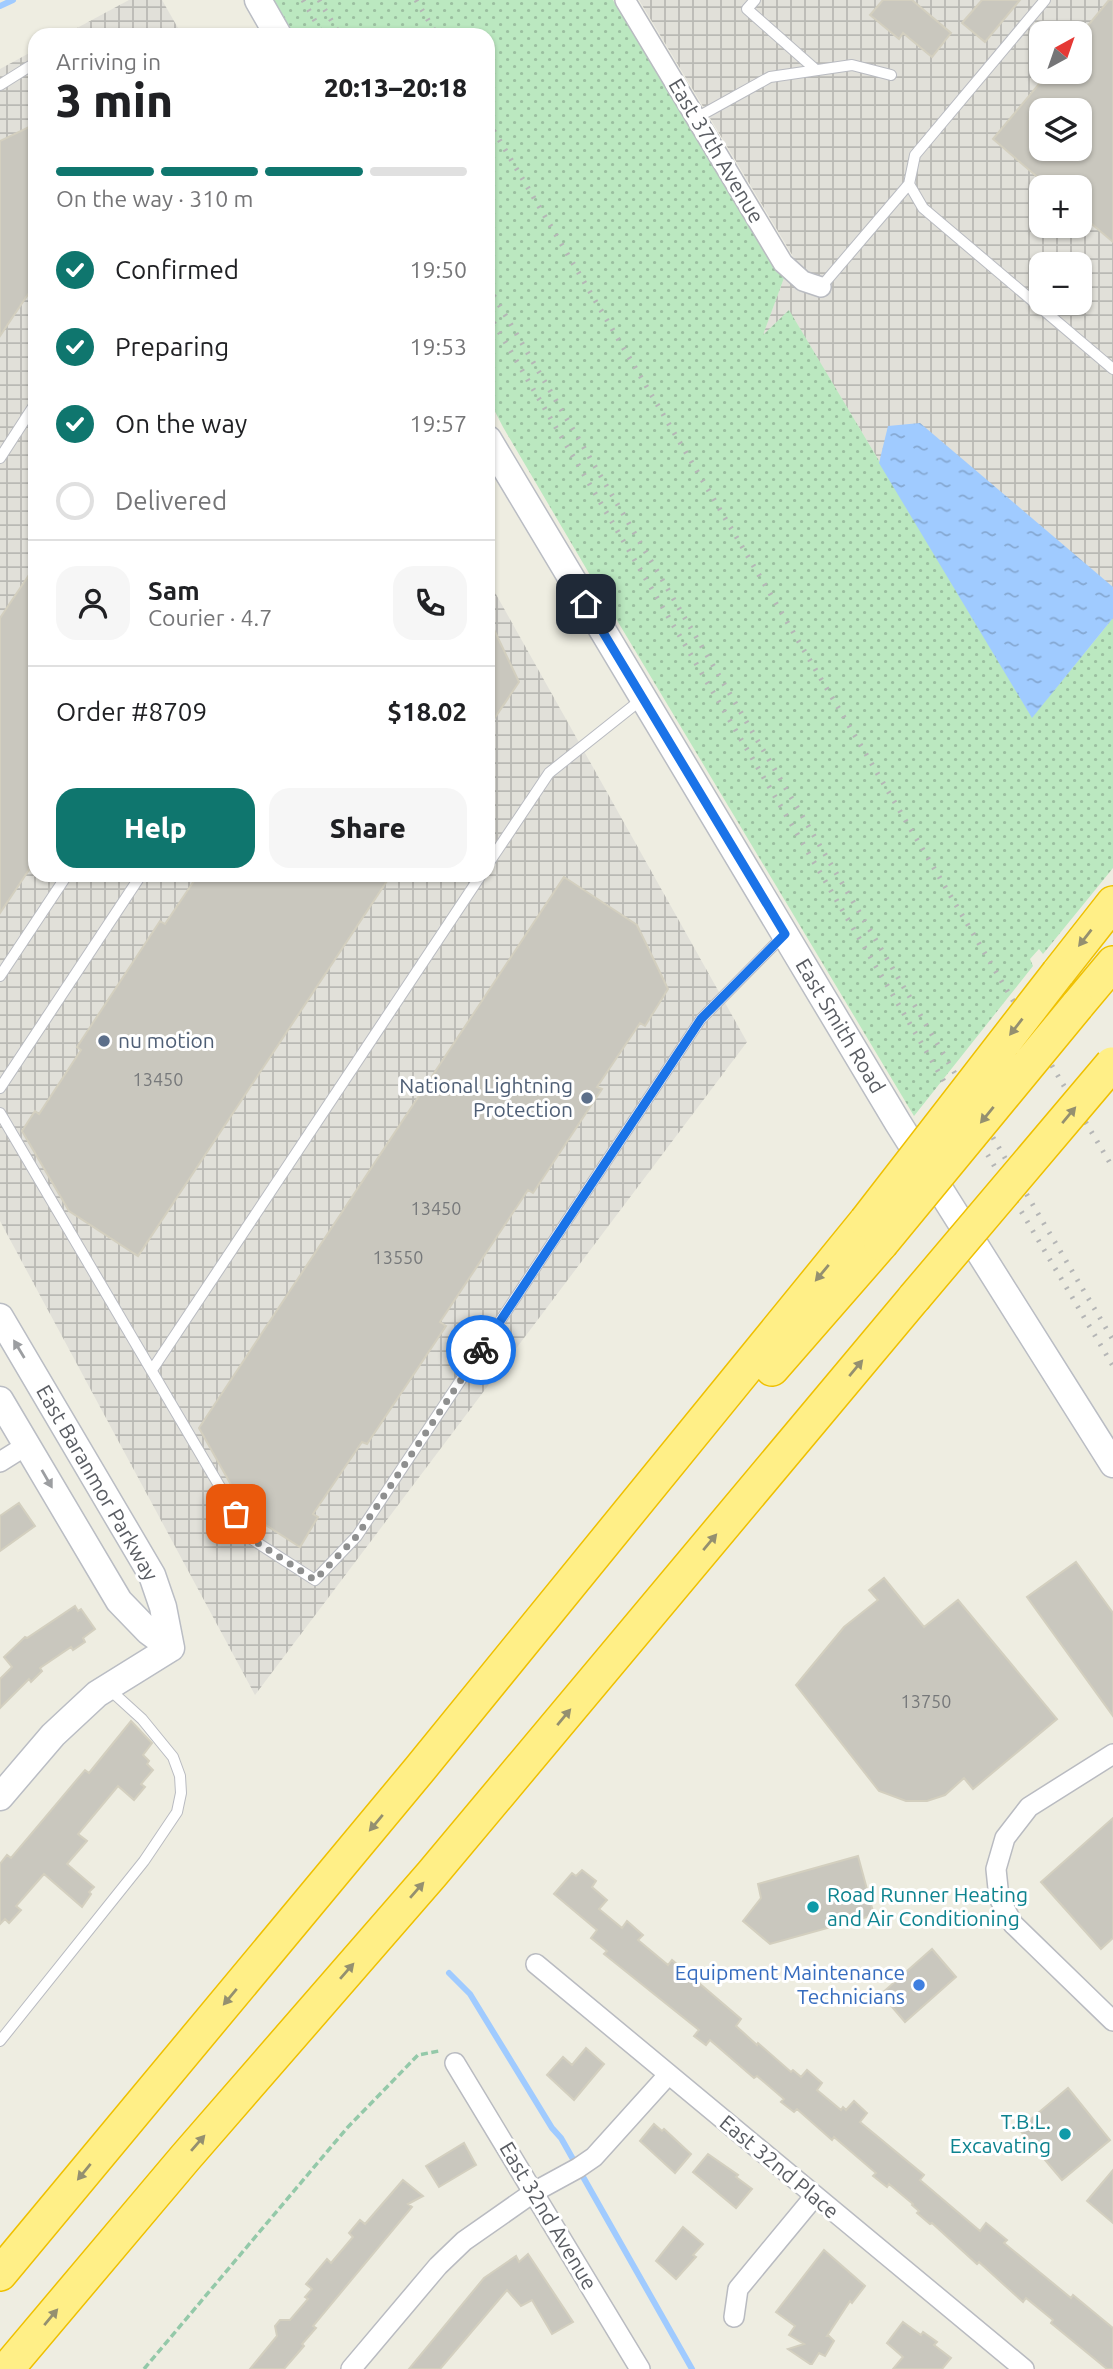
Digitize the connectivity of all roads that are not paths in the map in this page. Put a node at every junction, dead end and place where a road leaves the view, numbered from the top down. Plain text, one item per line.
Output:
1 (258, 0) edge
2 (625, 0) edge
3 (755, 0) edge
4 (1045, 0) edge
5 (274, 28) edge
6 (28, 67) edge
7 (816, 70) junction
8 (891, 75) dead end
9 (0, 85) edge
10 (696, 118) junction
11 (909, 184) junction
12 (821, 287) joint
13 (1113, 369) edge
14 (28, 415) edge
15 (495, 451) edge
16 (0, 458) edge
17 (643, 699) junction
18 (495, 854) edge
19 (62, 882) edge
20 (136, 882) edge
21 (476, 882) edge
22 (1113, 902) edge
23 (785, 934) junction
24 (1113, 964) edge
25 (0, 976) edge
26 (1113, 1063) edge
27 (0, 1087) edge
28 (0, 1113) edge
29 (874, 1233) junction
30 (0, 1317) edge
31 (152, 1370) junction
32 (0, 1399) edge
33 (27, 1445) junction
34 (0, 1462) edge
35 (1113, 1464) edge
36 (171, 1648) junction
37 (107, 1687) junction
38 (1113, 1754) edge
39 (0, 1797) edge
40 (536, 1964) dead end
41 (1113, 2021) edge
42 (0, 2040) edge
43 (455, 2063) road end
44 (668, 2075) junction
45 (534, 2192) junction
46 (814, 2197) junction
47 (0, 2274) edge
48 (734, 2317) dead end
49 (1017, 2367) edge
50 (7, 2369) edge
51 (351, 2369) edge
52 (640, 2369) edge

1 - 5 street
2 - 10 street, East 37th Avenue
3 - 7 lane
4 - 11 lane
6 - 9 lane
7 - 8 lane
7 - 10 lane
10 - 12 street, East 37th Avenue
11 - 12 lane
11 - 13 lane
14 - 16 lane
15 - 17 street, East Smith Road
17 - 18 lane
17 - 23 street, East Smith Road
19 - 25 lane
20 - 27 lane
21 - 31 lane
22 -> 29 highway, bridge
23 - 31 lane
23 - 35 street, East Smith Road
24 -> 29 highway, bridge
50 -> 26 highway, bridge
28 - 31 lane
29 -> 47 highway
36 -> 30 street, East Baranmor Parkway
32 - 33 street, East Baranmor Parkway
33 - 34 street
33 -> 36 street, East Baranmor Parkway
36 - 37 street
37 - 39 street
37 - 42 lane
38 - 41 street
40 - 44 street, East 32nd Place
43 - 45 street, East 32nd Avenue
44 - 45 street
44 - 46 street, East 32nd Place
45 - 51 street
45 - 52 street, East 32nd Avenue
46 - 48 street
46 - 49 street, East 32nd Place

